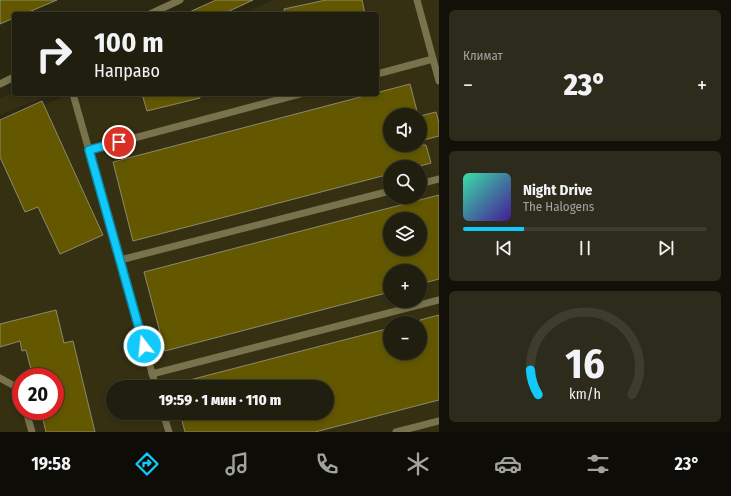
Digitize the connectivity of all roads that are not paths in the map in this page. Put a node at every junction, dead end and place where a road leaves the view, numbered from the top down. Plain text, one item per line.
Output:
1 (180, 0) edge
2 (417, 0) edge
3 (154, 12) edge
4 (433, 59) junction
5 (379, 73) edge
6 (12, 78) edge
7 (439, 81) edge
8 (0, 84) edge
9 (74, 96) edge
10 (292, 96) edge
11 (89, 150) junction
12 (439, 179) edge
13 (427, 182) edge
14 (383, 193) edge
15 (120, 260) junction
16 (439, 300) edge
17 (152, 374) junction
18 (0, 378) edge
19 (154, 380) edge
20 (12, 385) edge
21 (29, 420) edge
22 (166, 420) edge
23 (439, 420) edge
24 (32, 432) edge
25 (169, 432) edge
26 (396, 432) edge

1 - 3 lane
2 - 4 lane
4 - 5 lane
4 - 7 lane
6 - 8 lane
9 - 11 lane
10 - 11 lane
11 - 15 lane
12 - 13 lane
14 - 15 lane
15 - 17 lane
16 - 17 lane
17 - 19 lane
18 - 20 lane
21 - 24 lane
22 - 25 lane
23 - 26 lane

